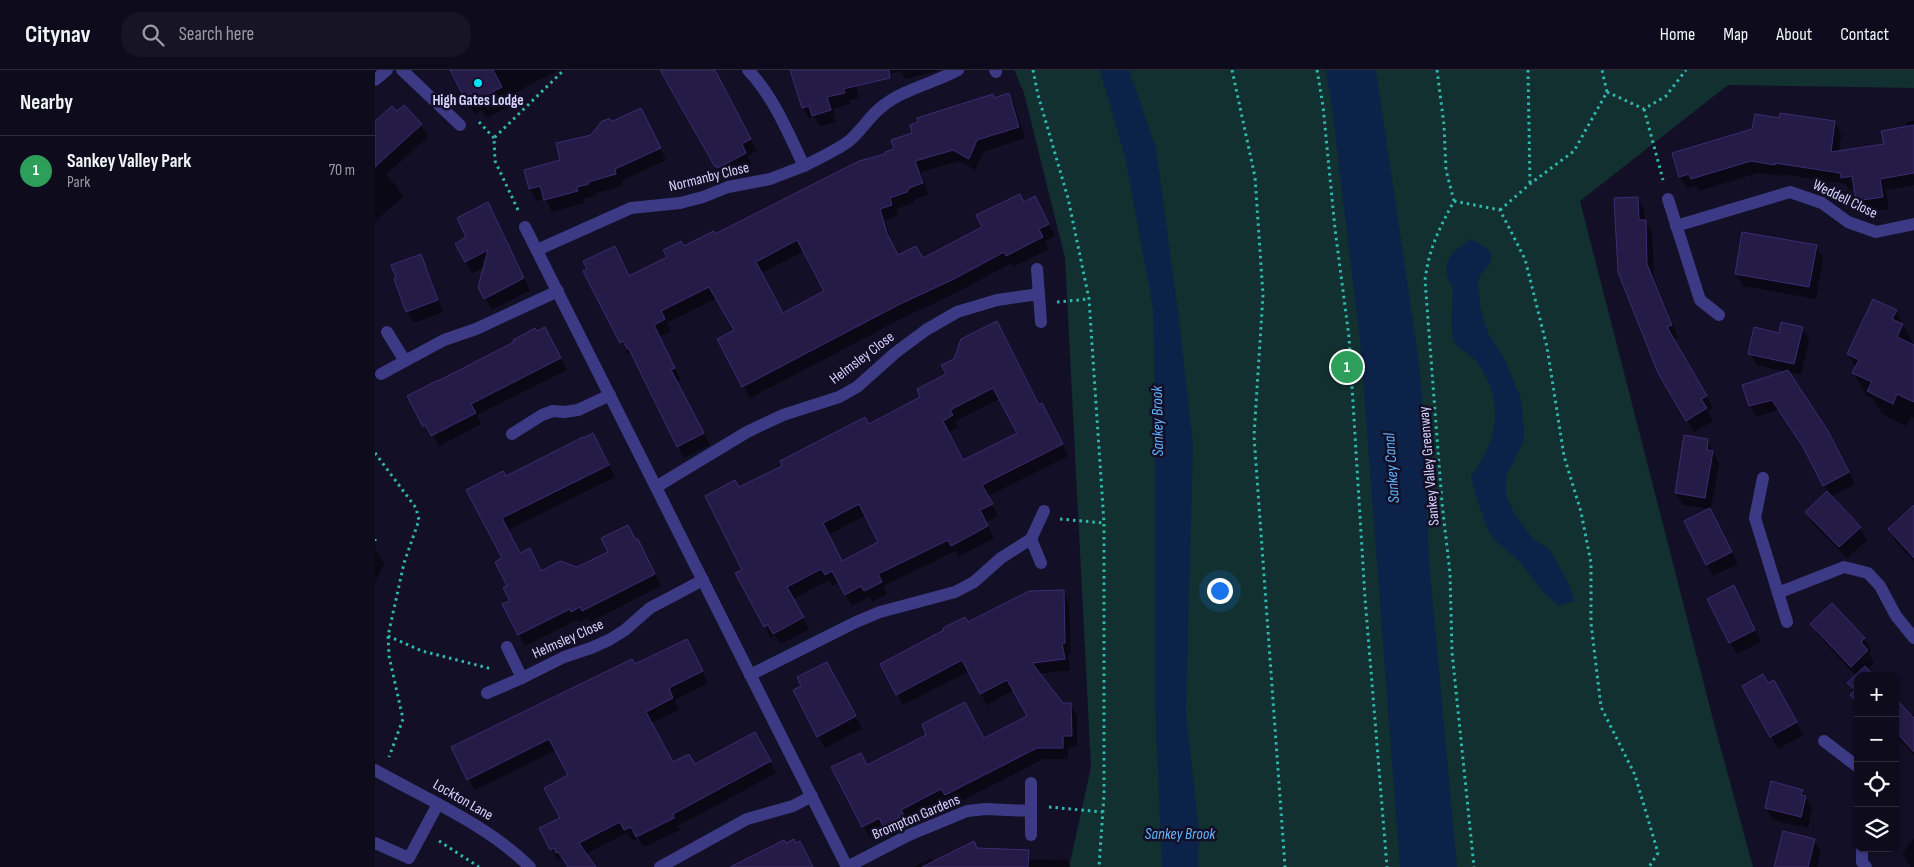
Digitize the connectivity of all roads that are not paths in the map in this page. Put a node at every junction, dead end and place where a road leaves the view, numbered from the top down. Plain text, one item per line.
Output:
1 (387, 70) edge
2 (403, 70) edge
3 (748, 70) edge
4 (958, 70) edge
5 (375, 80) edge
6 (460, 125) dead end
7 (805, 166) junction
8 (1668, 199) road end
9 (1914, 224) edge
10 (1676, 226) junction
11 (525, 227) road end
12 (537, 250) junction
13 (1037, 269) dead end
14 (558, 291) junction
15 (1039, 299) junction
16 (1719, 315) dead end
17 (1041, 322) dead end
18 (387, 332) dead end
19 (405, 361) junction
20 (381, 374) dead end
21 (611, 395) junction
22 (512, 434) dead end
23 (1763, 478) dead end
24 (656, 487) junction
25 (1045, 511) road end
26 (1031, 539) junction
27 (1041, 563) dead end
28 (703, 580) junction
29 (1778, 593) junction
30 (1787, 622) dead end
31 (1914, 638) edge
32 (507, 647) dead end
33 (750, 675) junction
34 (522, 678) junction
35 (487, 693) dead end
36 (1824, 741) dead end
37 (1854, 764) edge
38 (379, 772) edge
39 (1031, 783) dead end
40 (812, 796) junction
41 (438, 804) junction
42 (1031, 809) junction
43 (1031, 835) dead end
44 (375, 843) edge
45 (1862, 852) edge
46 (530, 867) edge
47 (660, 867) edge
48 (847, 867) edge
49 (1866, 867) edge

1 - 5 street
2 - 6 street
3 - 7 street
4 - 7 street, Normanby Close
7 - 12 street, Normanby Close
8 - 10 street
9 - 10 street, Weddell Close
10 - 16 street
11 - 12 street
12 - 14 street
13 - 15 street
14 - 19 street
14 - 21 street
15 - 17 street
15 - 24 street, Helmsley Close
18 - 19 street
19 - 20 street
21 - 22 street
21 - 24 street
23 - 29 street
24 - 28 street
25 - 26 street
26 - 27 street
26 - 33 street
28 - 33 street
28 - 34 street, Helmsley Close
29 - 30 street
29 - 31 street
32 - 34 street, Helmsley Close
33 - 40 street
34 - 35 street, Helmsley Close
36 - 37 street
38 - 41 street, Lockton Lane
39 - 42 street
40 - 47 street
40 - 48 street
41 - 44 street
41 - 46 street, Lockton Lane
42 - 43 street
42 - 48 street, Brompton Gardens
45 - 49 street

